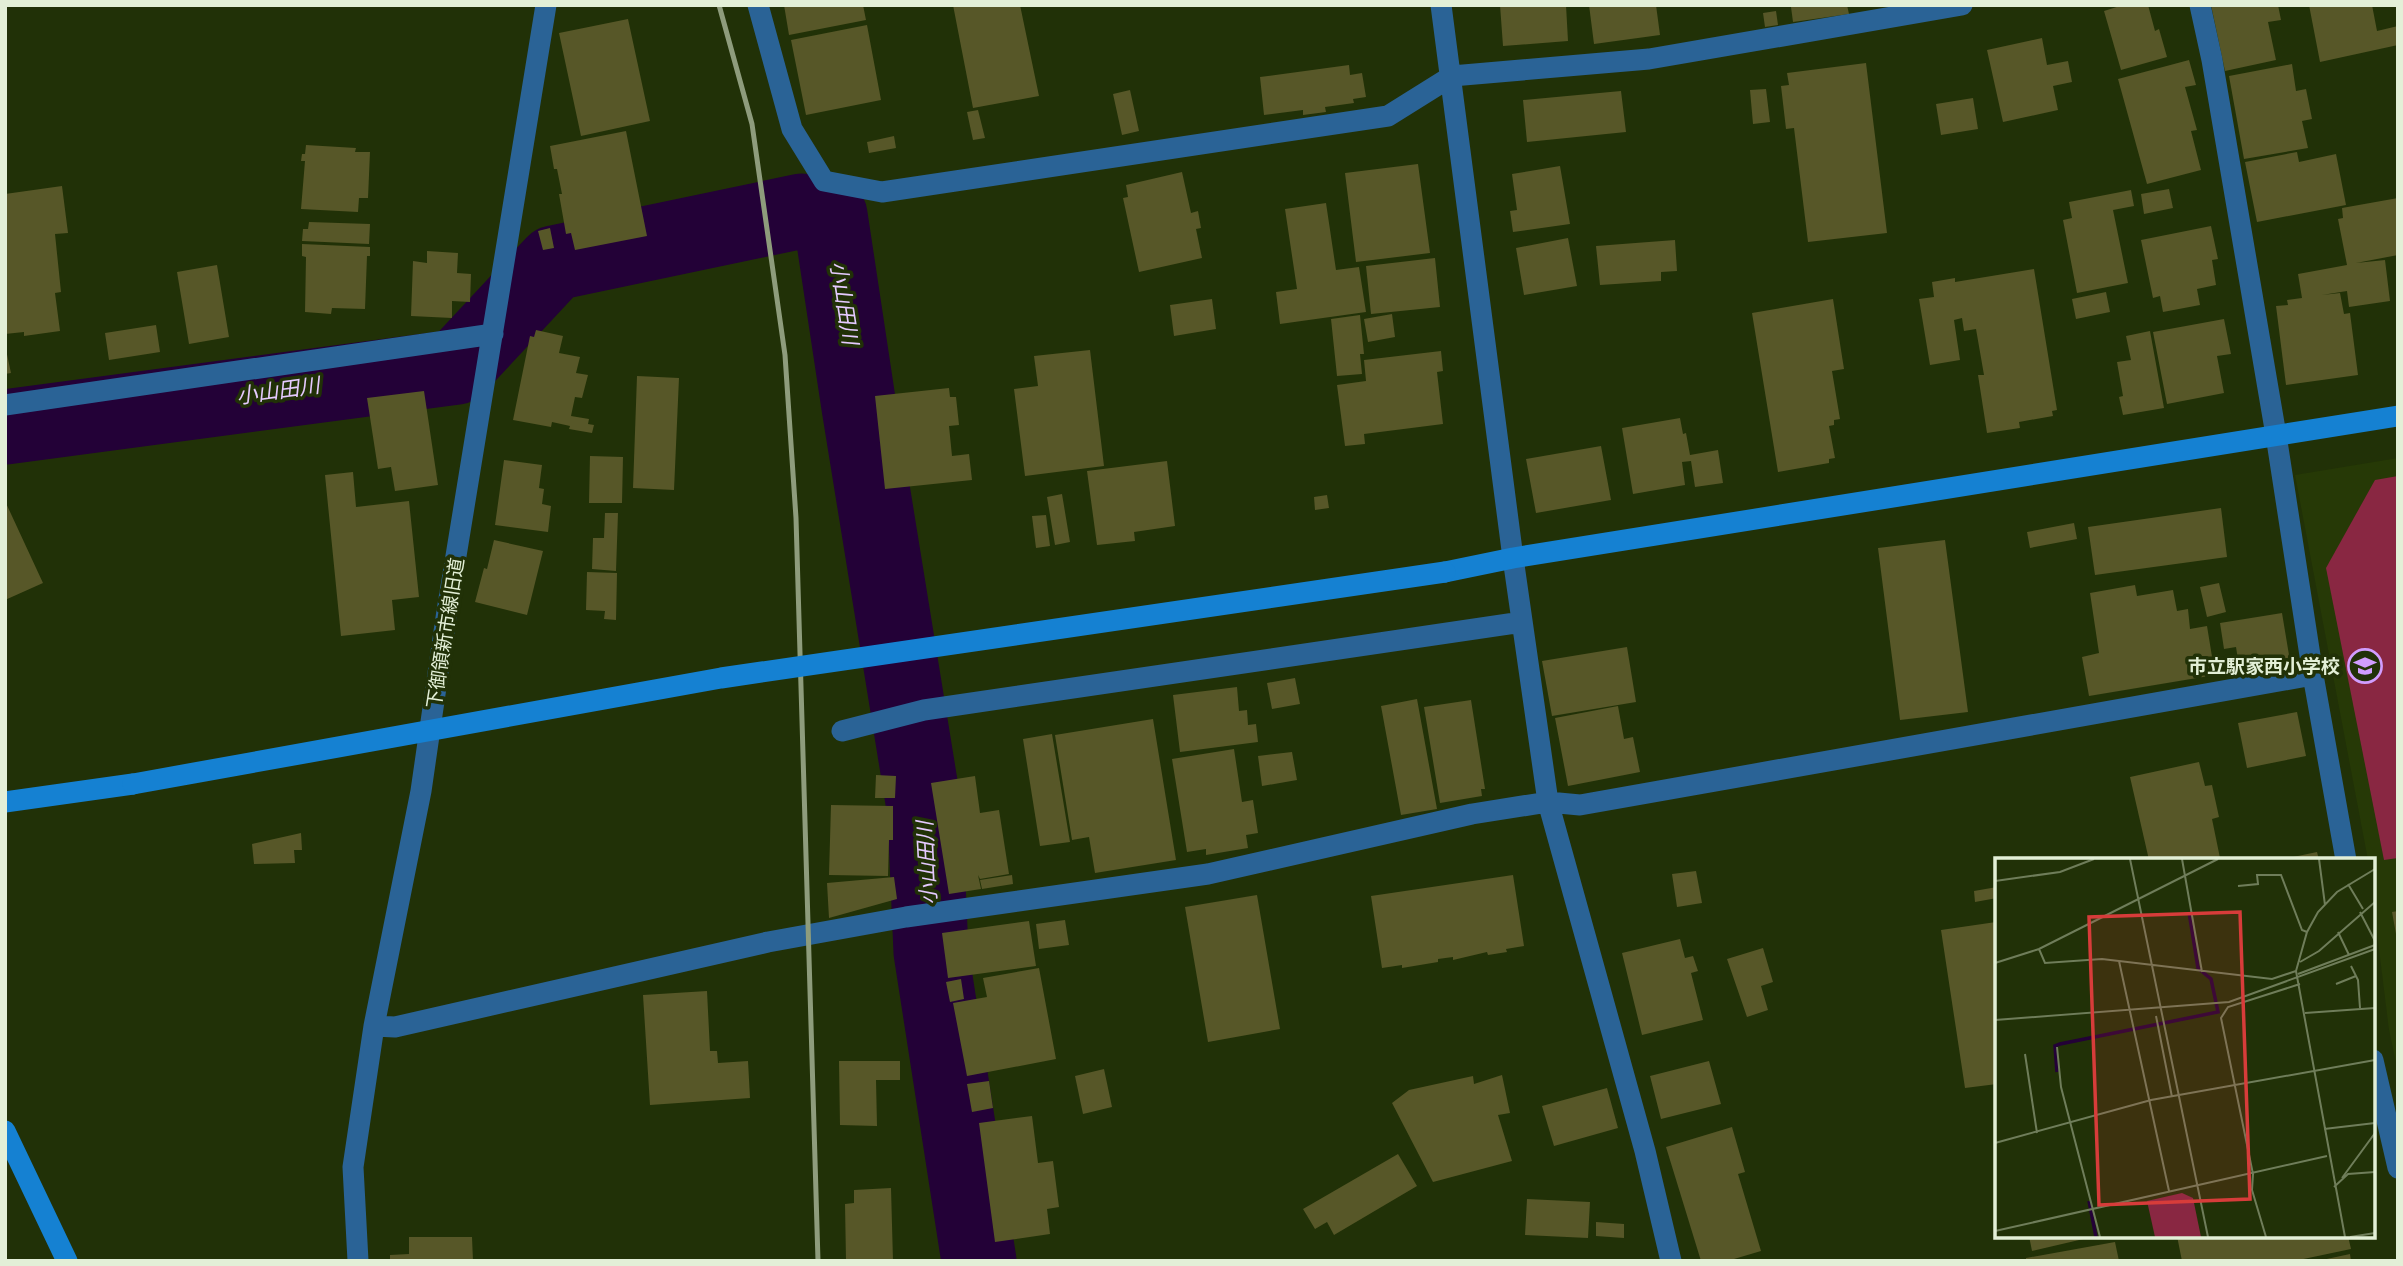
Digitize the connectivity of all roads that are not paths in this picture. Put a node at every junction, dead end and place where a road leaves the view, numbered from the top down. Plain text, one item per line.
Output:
1 (546, 5) edge
2 (758, 5) edge
3 (1441, 5) edge
4 (1962, 5) edge
5 (2200, 5) edge
6 (1452, 76) junction
7 (493, 334) junction
8 (5, 405) edge
9 (2398, 416) edge
10 (2276, 435) junction
11 (1513, 558) junction
12 (1522, 622) junction
13 (2313, 676) junction
14 (842, 731) dead end
15 (5, 802) edge
16 (1548, 803) junction
17 (2346, 858) edge
18 (374, 1026) junction
19 (2375, 1069) edge
20 (5, 1131) edge
21 (2398, 1168) edge
22 (67, 1261) edge
23 (358, 1261) edge
24 (1671, 1261) edge

1 - 7 street, 下御領新市線旧道
2 - 6 street
3 - 6 street
4 - 6 street
5 - 10 street
6 - 11 street
7 - 8 street
7 - 18 street, 下御領新市線旧道
9 - 10 street
10 - 11 street
10 - 13 street
11 - 12 street
11 - 15 street, bridge
12 - 14 street
12 - 16 street
13 - 16 street
13 - 17 street
16 - 18 street
16 - 24 street
18 - 23 street, 下御領新市線旧道
19 - 21 street
20 - 22 street

